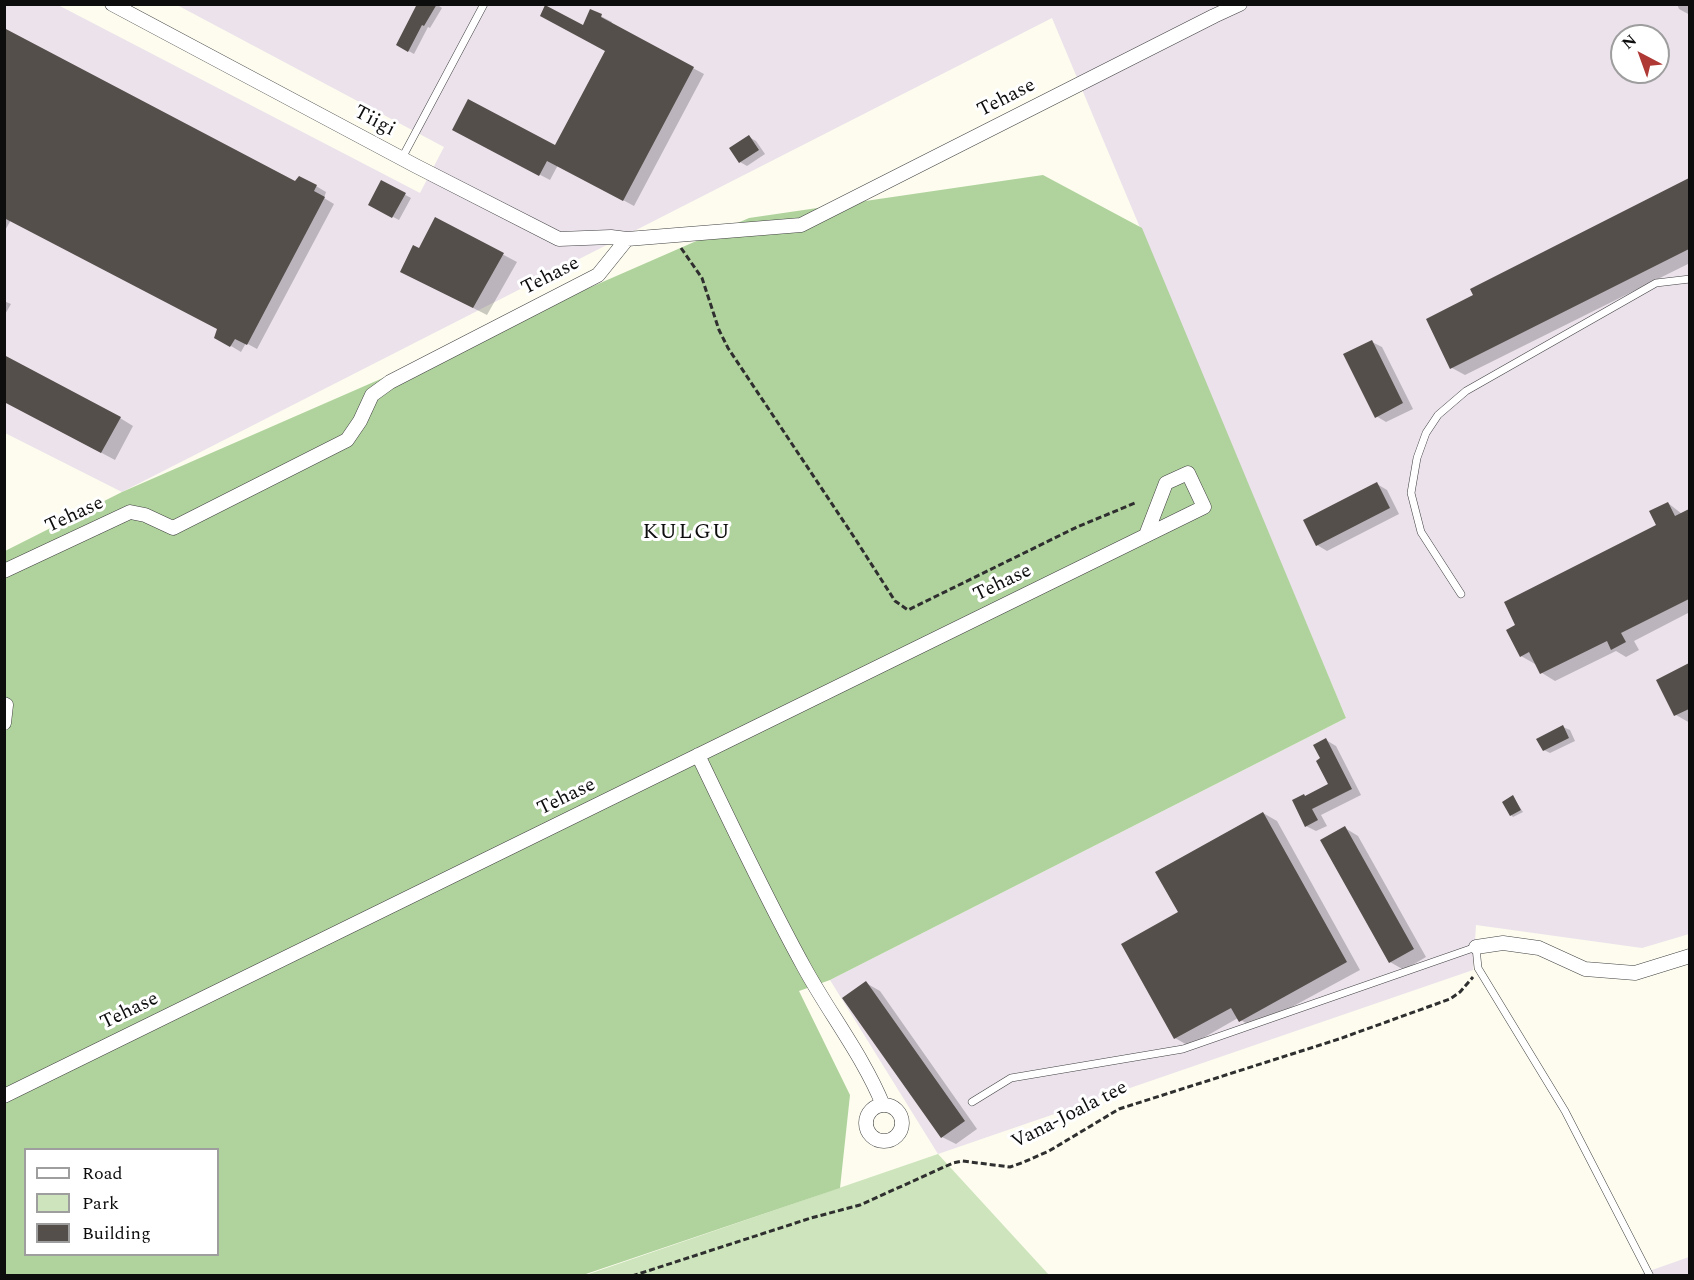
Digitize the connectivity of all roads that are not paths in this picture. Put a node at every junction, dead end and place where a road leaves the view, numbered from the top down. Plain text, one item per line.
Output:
1 (112, 4) edge
2 (484, 4) edge
3 (1240, 4) edge
4 (402, 158) junction
5 (627, 239) junction
6 (1689, 279) edge
7 (1146, 535) junction
8 (4, 571) edge
9 (1461, 594) dead end
10 (4, 704) edge
11 (4, 723) edge
12 (698, 755) junction
13 (1476, 947) junction
14 (1689, 956) edge
15 (4, 1096) edge
16 (972, 1102) dead end
17 (883, 1105) dead end
18 (1650, 1275) edge

1 - 4 street, Tiigi
2 - 4 lane
3 - 5 street, Tehase
4 - 5 street, Tiigi
5 - 8 street, Tehase
6 - 9 lane
7 - 7 street, Tehase
7 - 12 street, Tehase
10 - 11 street
12 - 15 street, Tehase
12 - 17 street
13 - 14 street
13 - 16 lane
13 - 18 lane

